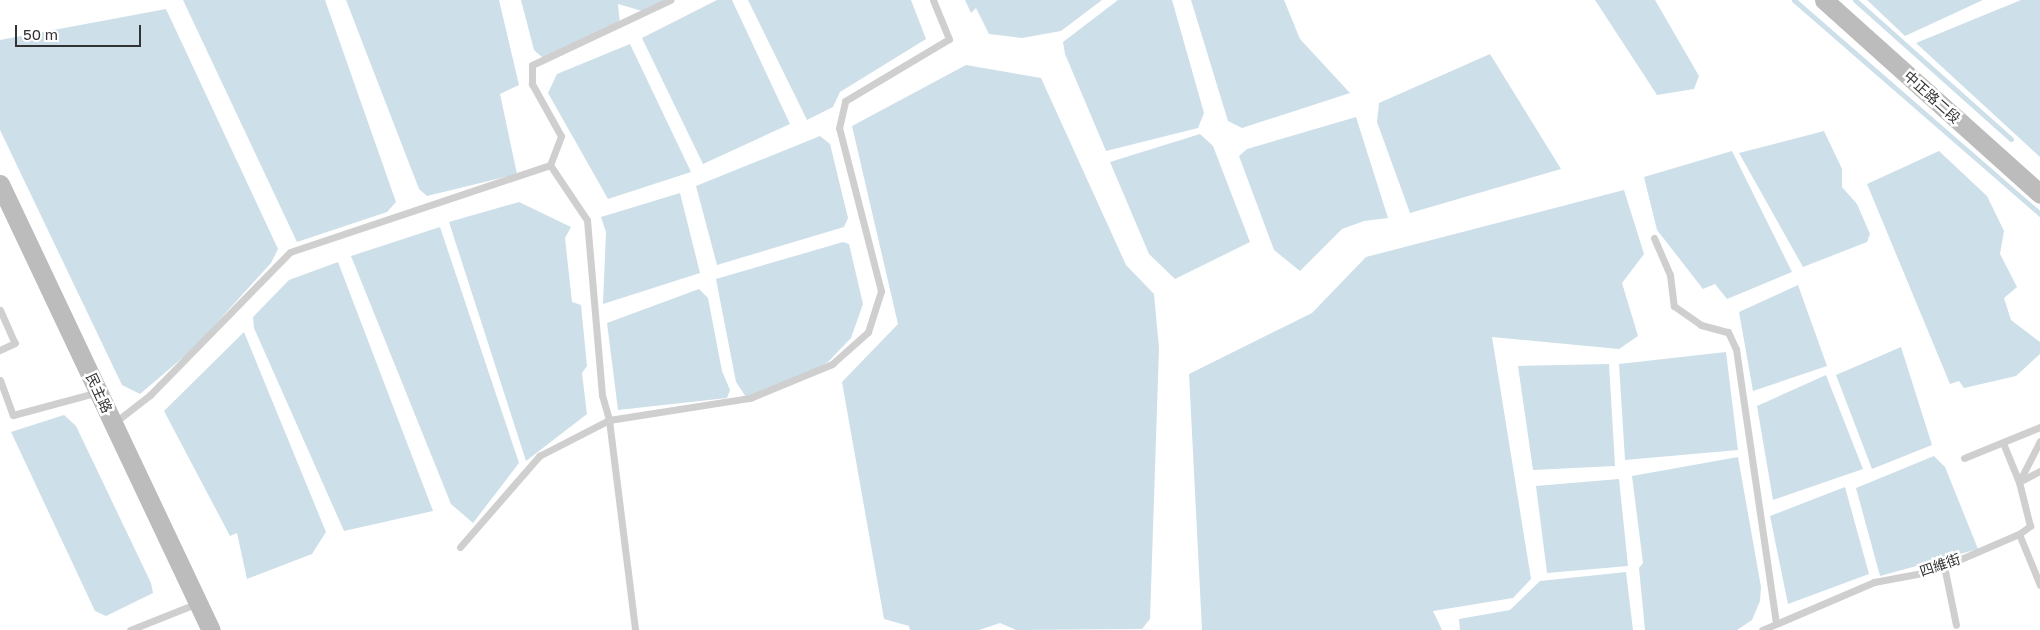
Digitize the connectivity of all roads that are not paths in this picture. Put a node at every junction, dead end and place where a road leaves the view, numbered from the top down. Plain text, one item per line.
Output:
1 (670, 0) edge
2 (933, 0) edge
3 (1824, 0) edge
4 (550, 165) junction
5 (2040, 194) edge
6 (3, 196) edge
7 (1654, 238) dead end
8 (0, 310) edge
9 (0, 350) edge
10 (0, 380) edge
11 (98, 392) junction
12 (609, 420) junction
13 (113, 423) junction
14 (2040, 427) edge
15 (2040, 441) edge
16 (2004, 443) junction
17 (1964, 458) dead end
18 (2040, 471) edge
19 (2019, 482) junction
20 (2019, 534) junction
21 (460, 547) dead end
22 (1944, 566) junction
23 (2040, 585) edge
24 (198, 603) junction
25 (1776, 622) junction
26 (1956, 625) dead end
27 (130, 630) edge
28 (211, 630) edge
29 (635, 630) edge
30 (1762, 630) edge

1 - 4 lane
2 - 12 lane
3 - 5 street, 中正路二段
4 - 12 lane
4 - 13 lane
6 - 11 street, 民主路
7 - 25 lane
8 - 9 lane
10 - 11 lane
11 - 13 street, 民主路
12 - 21 lane
12 - 29 lane
13 - 24 street, 民主路
14 - 16 lane
15 - 19 lane
16 - 17 lane
16 - 19 lane
18 - 19 lane
19 - 20 lane
20 - 22 lane, 四維街
20 - 23 lane
22 - 25 lane, 四維街
22 - 26 lane
24 - 27 lane
24 - 28 street, 民主路
25 - 30 lane, 四維街

